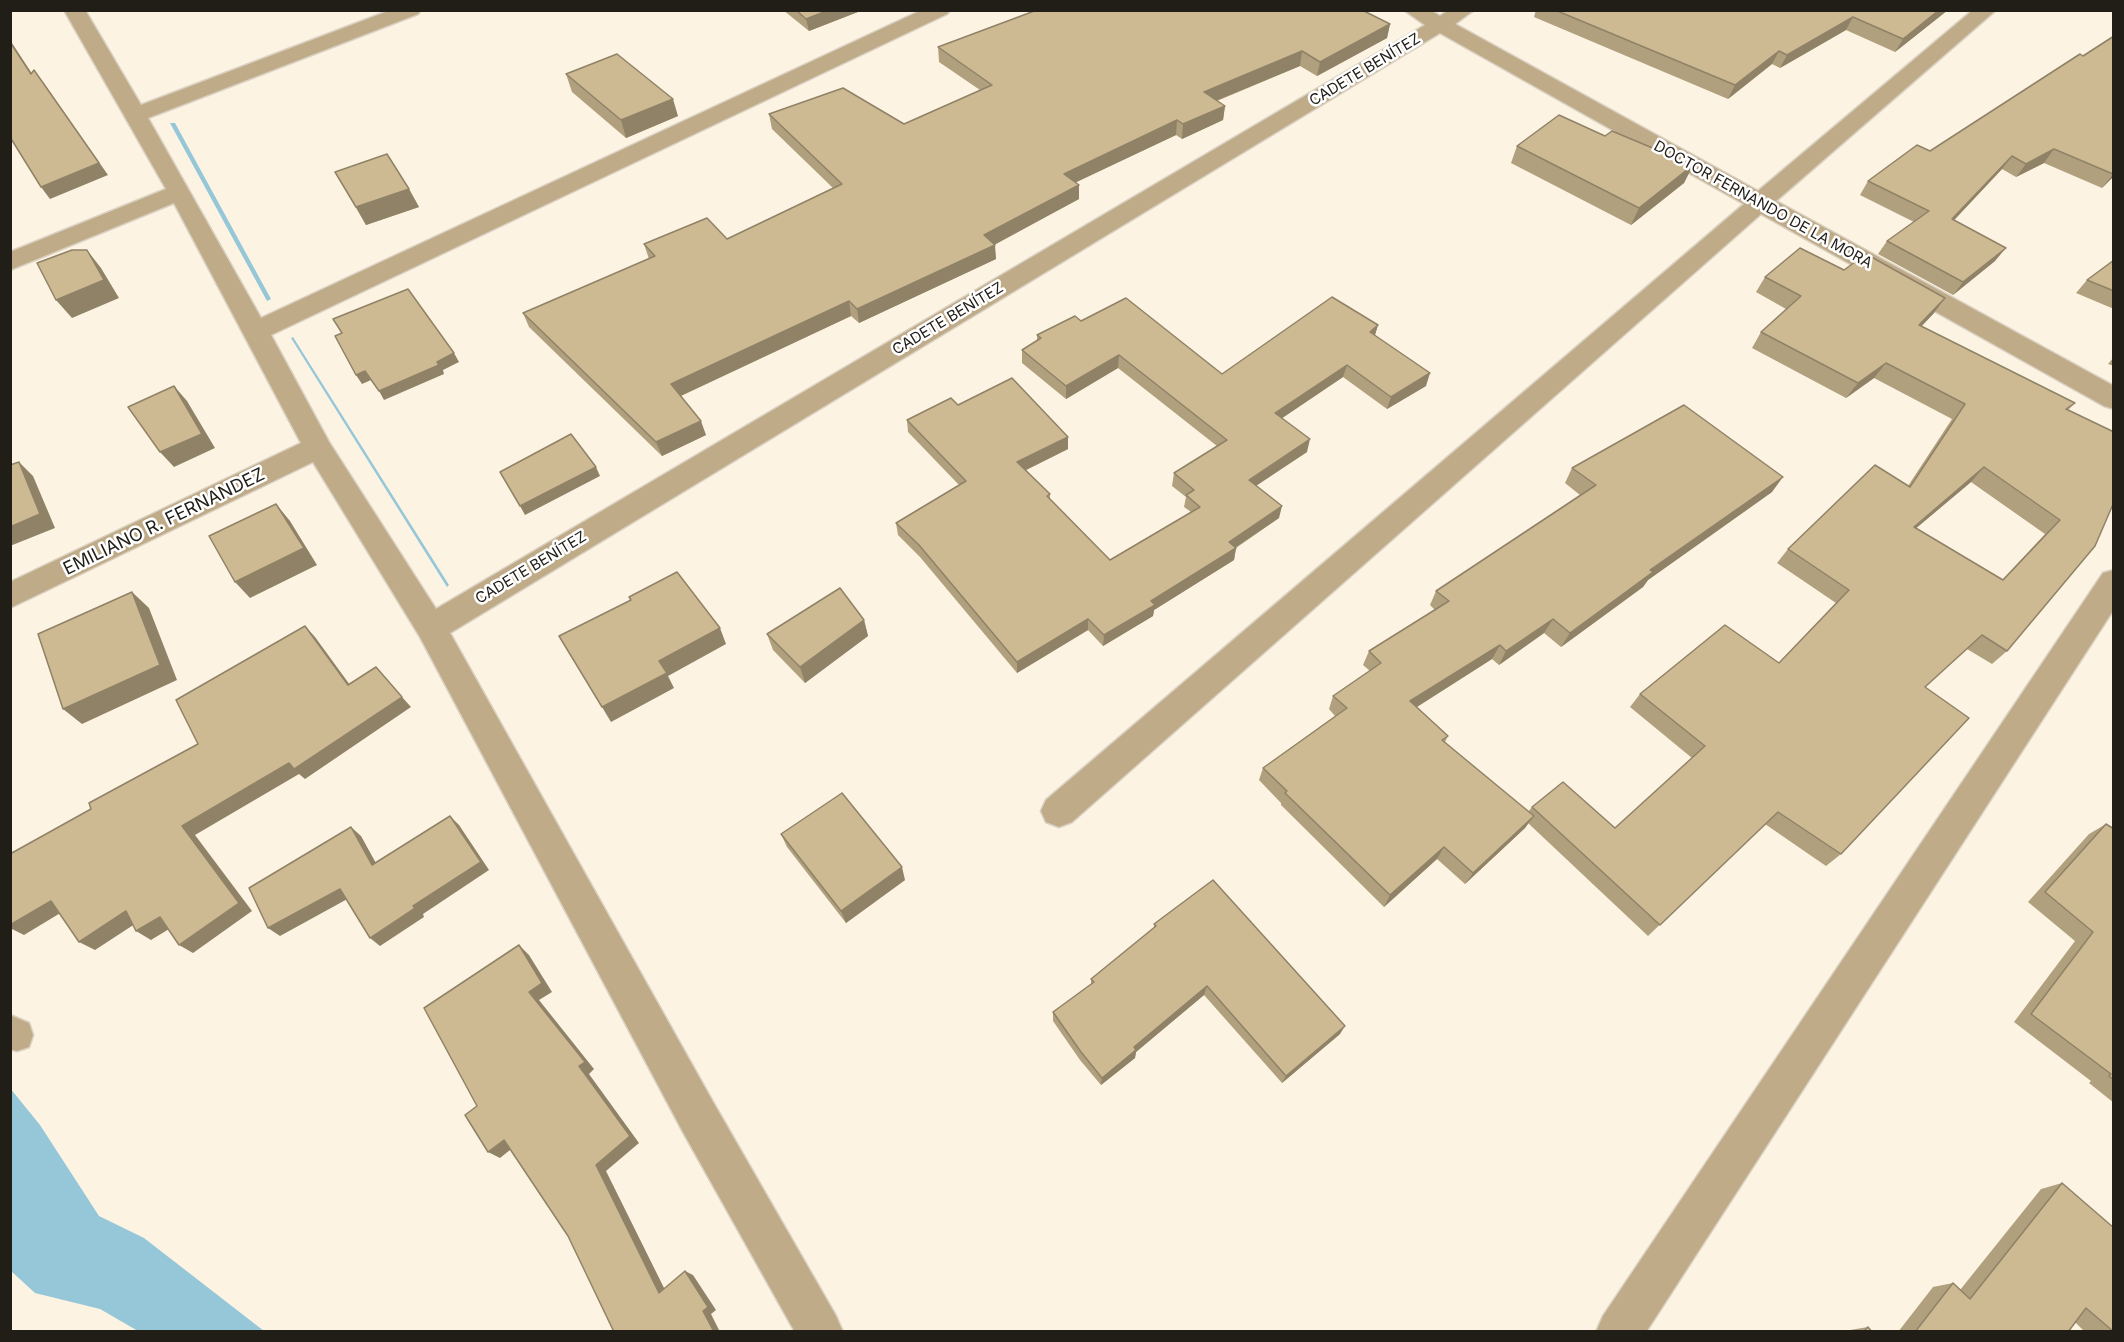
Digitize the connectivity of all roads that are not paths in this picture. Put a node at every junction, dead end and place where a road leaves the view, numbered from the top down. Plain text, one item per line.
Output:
1 (74, 10) edge
2 (411, 10) edge
3 (940, 10) edge
4 (1414, 10) edge
5 (1464, 10) edge
6 (1986, 10) edge
7 (1440, 25) junction
8 (135, 115) junction
9 (180, 192) junction
10 (1759, 203) junction
11 (10, 262) edge
12 (254, 332) junction
13 (2114, 399) edge
14 (318, 447) junction
15 (2114, 582) edge
16 (10, 596) edge
17 (431, 628) junction
18 (1059, 811) dead end
19 (820, 1332) edge
20 (1619, 1332) edge

1 - 8 street
2 - 8 street
3 - 12 street
4 - 7 street, DOCTOR FERNANDO DE LA MORA
5 - 7 street, CADETE BENÍTEZ
6 - 10 street
7 - 10 street, DOCTOR FERNANDO DE LA MORA
7 - 17 street, CADETE BENÍTEZ
8 - 9 street
9 - 11 street
9 - 12 street
10 - 13 street, DOCTOR FERNANDO DE LA MORA
10 - 18 street
12 - 14 street
14 - 16 street, EMILIANO R. FERNANDEZ
14 - 17 street
15 - 20 street
17 - 19 street

